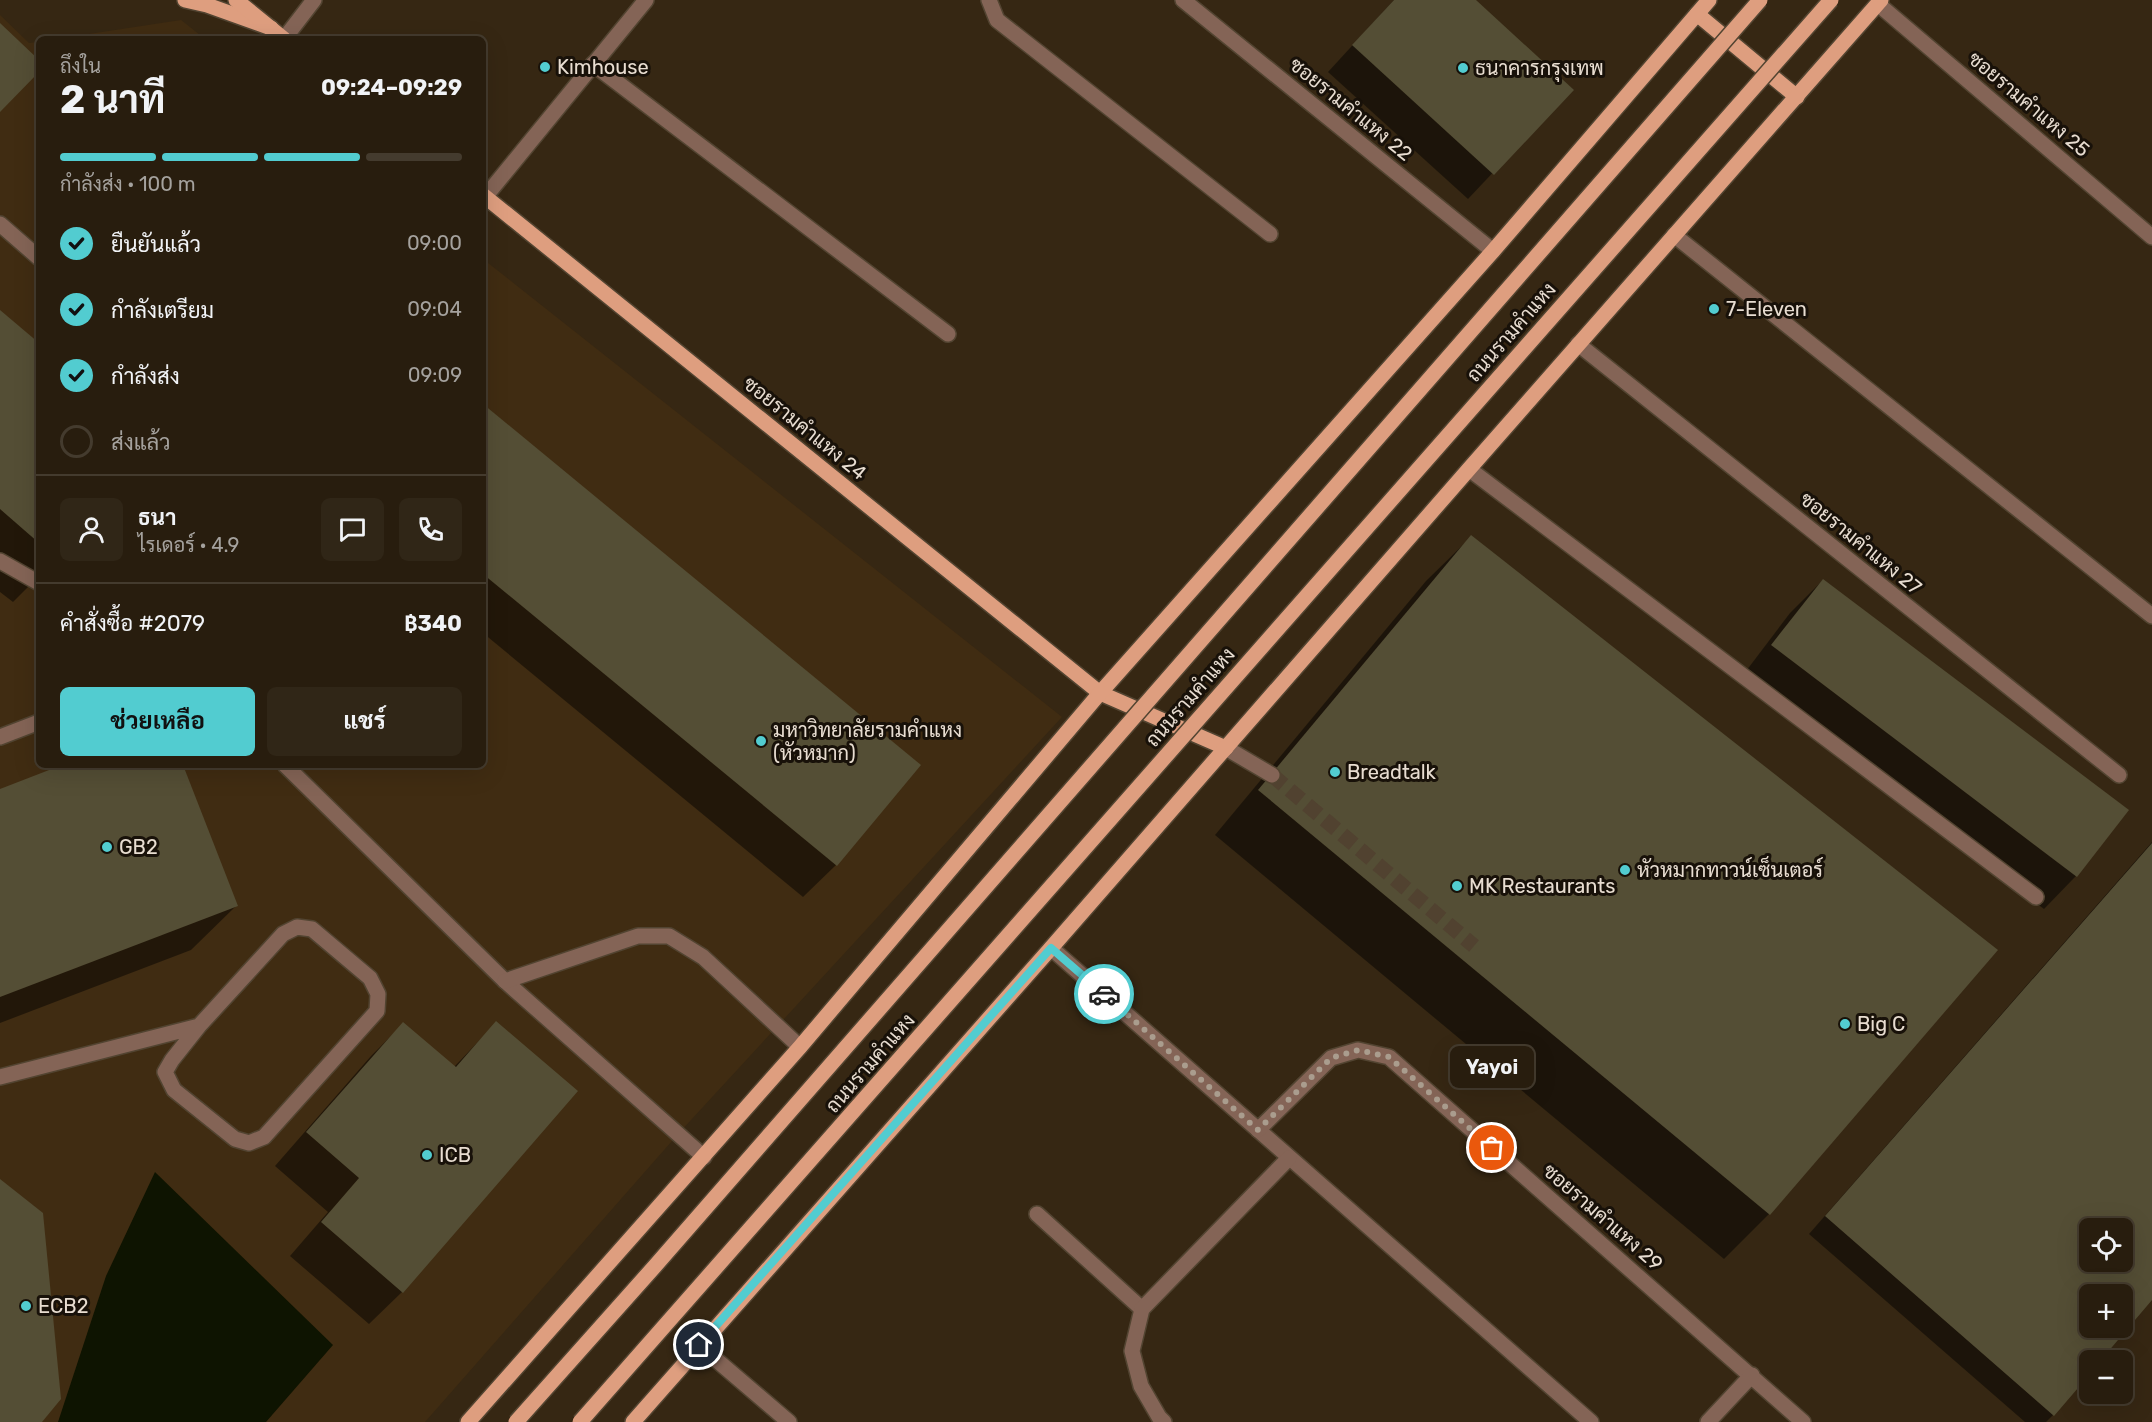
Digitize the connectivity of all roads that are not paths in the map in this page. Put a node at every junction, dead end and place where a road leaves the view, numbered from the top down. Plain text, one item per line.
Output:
1 (185, 0) edge
2 (236, 0) edge
3 (314, 0) edge
4 (646, 0) edge
5 (989, 0) edge
6 (1183, 0) edge
7 (1709, 0) edge
8 (1760, 0) edge
9 (1831, 0) edge
10 (1880, 2) edge
11 (1697, 14) junction
12 (271, 28) junction
13 (280, 36) edge
14 (286, 36) edge
15 (593, 64) junction
16 (1797, 97) junction
17 (486, 194) edge
18 (486, 198) edge
19 (0, 224) edge
20 (1270, 234) dead end
21 (1674, 235) junction
22 (2152, 237) edge
23 (1492, 251) junction
24 (36, 255) edge
25 (948, 334) dead end
26 (1578, 344) junction
27 (1469, 469) junction
28 (4, 568) edge
29 (36, 582) edge
30 (2152, 616) edge
31 (1100, 693) junction
32 (36, 723) edge
33 (0, 737) edge
34 (1226, 748) junction
35 (288, 768) edge
36 (1272, 775) tunnel mouth
37 (2119, 775) dead end
38 (2036, 897) dead end
39 (1051, 948) junction
40 (505, 981) junction
41 (199, 1026) junction
42 (800, 1047) junction
43 (0, 1077) edge
44 (1258, 1130) junction
45 (704, 1157) junction
46 (1289, 1158) junction
47 (1037, 1214) dead end
48 (1142, 1309) junction
49 (699, 1345) junction
50 (1752, 1376) junction
51 (468, 1422) edge
52 (516, 1422) edge
53 (580, 1422) edge
54 (633, 1422) edge
55 (789, 1422) edge
56 (1164, 1422) edge
57 (1591, 1422) edge
58 (1708, 1422) edge
59 (1803, 1422) edge

1 - 12 main road
2 - 12 main road
3 - 14 street
4 - 15 street
5 - 20 street
6 - 23 street, ซอยรามคำแหง 22
7 - 11 main road
8 - 52 main road, ถนนรามคำแหง, bridge
9 - 53 main road, ถนนรามคำแหง, bridge
10 - 16 main road
10 - 22 street, ซอยรามคำแหง 25
11 - 16 main road
11 - 23 main road
12 - 13 main road
15 - 17 street
15 - 25 street
16 - 21 main road
18 - 31 main road, ซอยรามคำแหง 24
19 - 24 street
21 - 26 main road
21 - 30 street
23 - 31 main road
26 - 27 main road
26 - 37 street, ซอยรามคำแหง 27
27 - 34 main road
27 - 38 street
28 - 29 street
31 - 34 main road, ซอยรามคำแหง 24
31 - 42 main road
32 - 33 street
34 - 36 street
34 - 39 main road
35 - 40 street
39 - 44 street
39 - 49 main road
40 - 42 street
40 - 45 street
41 - 41 street
41 - 43 street
42 - 45 main road
44 - 46 street
44 - 50 street, ซอยรามคำแหง 29
45 - 51 main road
46 - 48 street
46 - 57 street
47 - 48 street
48 - 56 street
49 - 54 main road
49 - 55 street
50 - 58 street
50 - 59 street, ซอยรามคำแหง 29

